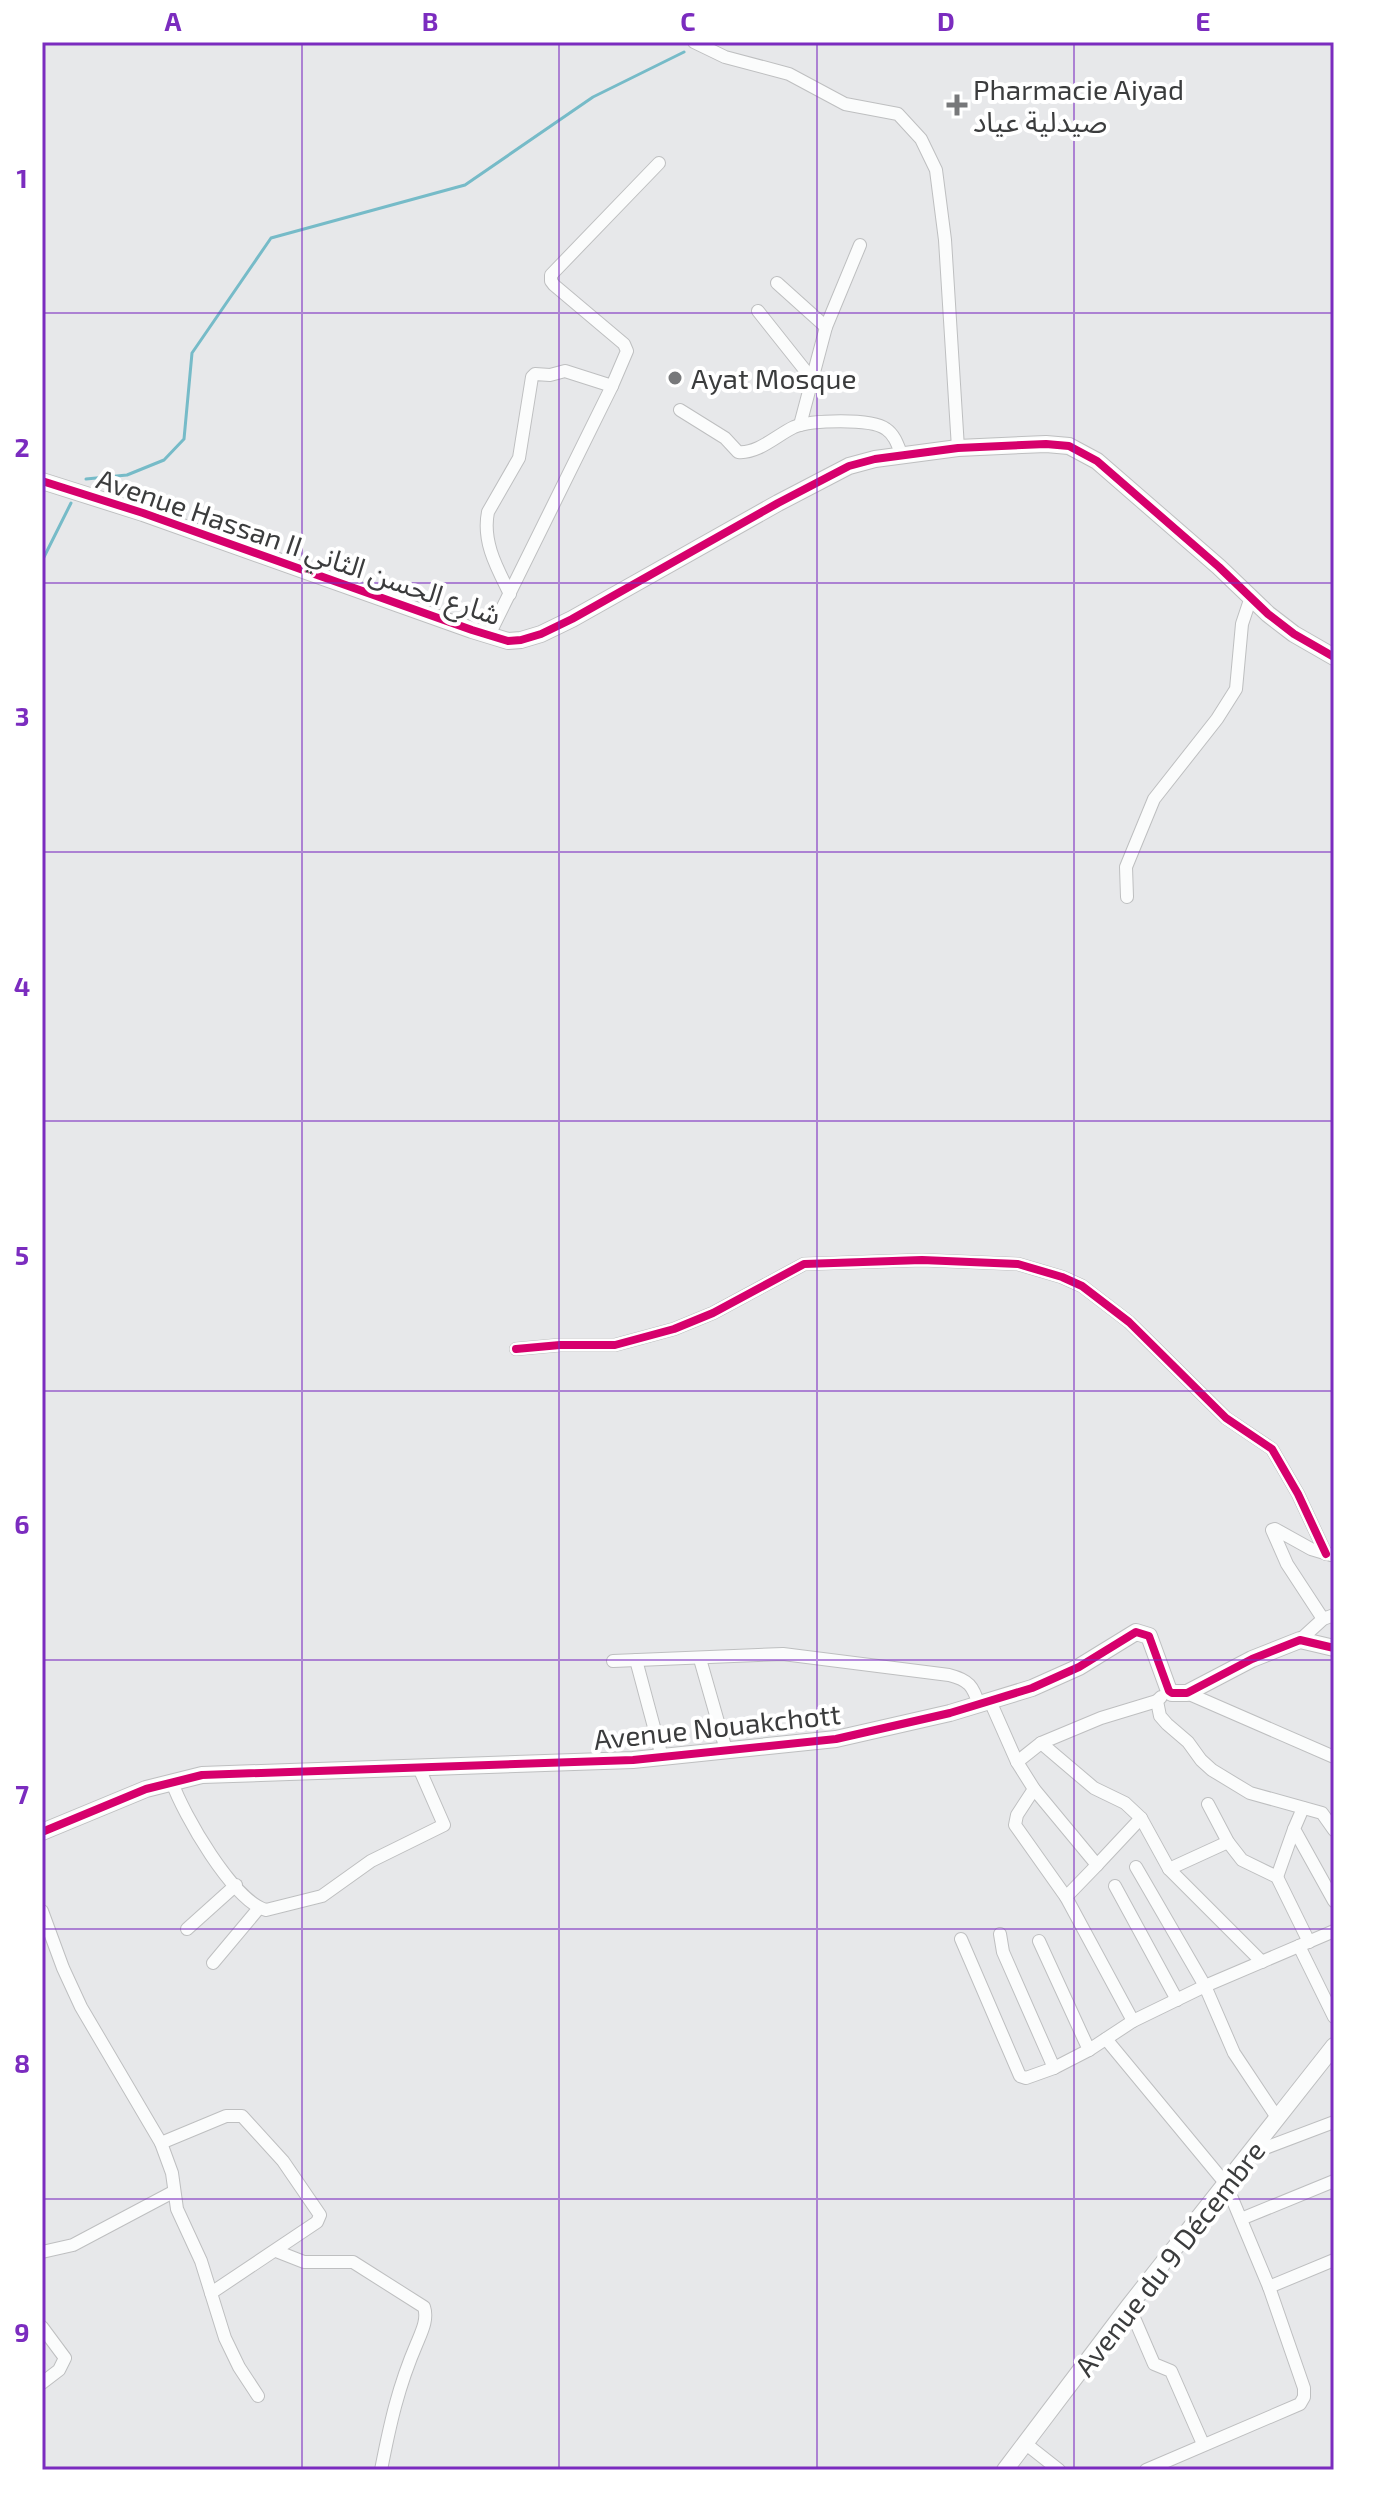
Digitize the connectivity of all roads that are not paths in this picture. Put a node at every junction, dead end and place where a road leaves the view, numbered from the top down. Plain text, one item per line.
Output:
1 (694, 42) edge
2 (659, 163) dead end
3 (860, 245) dead end
4 (777, 283) dead end
5 (758, 311) dead end
6 (826, 327) junction
7 (812, 379) junction
8 (612, 386) junction
9 (680, 410) dead end
10 (800, 425) junction
11 (958, 448) junction
12 (902, 456) junction
13 (42, 481) edge
14 (510, 594) junction
15 (1251, 597) junction
16 (489, 635) junction
17 (1334, 657) edge
18 (1127, 897) dead end
19 (516, 1349) dead end
20 (1330, 1555) edge
21 (1329, 1617) edge
22 (1300, 1640) junction
23 (1334, 1648) edge
24 (700, 1659) junction
25 (636, 1660) junction
26 (613, 1661) dead end
27 (1187, 1693) junction
28 (1163, 1696) junction
29 (984, 1703) junction
30 (1041, 1743) junction
31 (726, 1750) junction
32 (662, 1757) junction
33 (1334, 1757) edge
34 (1017, 1762) junction
35 (419, 1768) junction
36 (172, 1782) junction
37 (1034, 1789) junction
38 (1208, 1804) dead end
39 (1303, 1808) junction
40 (1141, 1818) junction
41 (1294, 1829) junction
42 (1334, 1830) edge
43 (42, 1832) edge
44 (1228, 1842) junction
45 (1097, 1865) junction
46 (1136, 1867) dead end
47 (1169, 1869) junction
48 (1277, 1877) junction
49 (236, 1885) junction
50 (1115, 1886) dead end
51 (1066, 1897) junction
52 (1334, 1901) edge
53 (259, 1908) junction
54 (42, 1911) edge
55 (187, 1929) dead end
56 (1334, 1931) edge
57 (1000, 1934) dead end
58 (961, 1939) dead end
59 (1039, 1941) dead end
60 (1304, 1944) junction
61 (1262, 1962) junction
62 (213, 1963) dead end
63 (1334, 1984) edge
64 (1205, 1986) junction
65 (1320, 1990) junction
66 (1177, 2000) junction
67 (1334, 2017) edge
68 (1133, 2021) junction
69 (1106, 2039) junction
70 (1334, 2046) edge
71 (1089, 2050) junction
72 (1054, 2068) junction
73 (1278, 2119) junction
74 (1334, 2122) edge
75 (161, 2143) junction
76 (1252, 2153) junction
77 (1334, 2181) edge
78 (1226, 2184) junction
79 (173, 2192) junction
80 (1241, 2219) junction
81 (276, 2251) junction
82 (42, 2252) edge
83 (1334, 2260) edge
84 (1269, 2287) junction
85 (211, 2293) junction
86 (1129, 2306) junction
87 (42, 2327) edge
88 (42, 2383) edge
89 (258, 2396) dead end
90 (1026, 2444) junction
91 (1203, 2444) junction
92 (381, 2470) edge
93 (1005, 2470) edge
94 (1059, 2470) edge
95 (1146, 2470) edge

1 - 11 street
2 - 8 street
3 - 6 street
4 - 6 street
5 - 7 street
6 - 7 street
7 - 10 street
8 - 14 street
8 - 14 street
9 - 10 street
10 - 12 street
11 - 12 street, Avenue Hassan II شارع الحسن الثاني
11 - 15 street, Avenue Hassan II شارع الحسن الثاني
12 - 16 street, Avenue Hassan II شارع الحسن الثاني
13 - 16 street, Avenue Hassan II شارع الحسن الثاني
14 - 16 street
15 - 17 street, Avenue Hassan II شارع الحسن الثاني
15 - 18 street
19 - 20 street
20 - 21 street
21 - 22 street
22 - 23 street
22 - 27 street
24 - 25 street
24 - 29 street
24 - 31 street
25 - 26 street
25 - 32 street
27 - 28 street
27 - 33 street
28 - 29 street, Avenue Nouakchott
28 - 30 street
28 - 39 street
29 - 31 street, Avenue Nouakchott
29 - 34 street
30 - 34 street
30 - 40 street
31 - 32 street, Avenue Nouakchott
32 - 35 street, Avenue Nouakchott
34 - 37 street
35 - 36 street, Avenue Nouakchott
35 - 53 street
36 - 43 street, Avenue Nouakchott
36 - 49 street
37 - 45 street
37 - 51 street
38 - 44 street
39 - 41 street
39 - 42 street
40 - 45 street
40 - 47 street
41 - 48 street
41 - 52 street
44 - 47 street
44 - 48 street
45 - 51 street
46 - 64 street
47 - 61 street
48 - 60 street
49 - 53 street
49 - 55 street
50 - 66 street
51 - 68 street
53 - 62 street
54 - 75 street
56 - 60 street
57 - 72 street
58 - 72 street
59 - 71 street
60 - 61 street
60 - 65 street
61 - 64 street
63 - 65 street
64 - 66 street
64 - 73 street
65 - 67 street
66 - 68 street
68 - 69 street
69 - 71 street
69 - 78 street
70 - 73 street, Avenue du 9 Décembre
71 - 72 street
73 - 76 street, Avenue du 9 Décembre
74 - 76 street
75 - 79 street
75 - 81 street
76 - 78 street, Avenue du 9 Décembre
77 - 80 street
78 - 80 street
78 - 86 street, Avenue du 9 Décembre
79 - 82 street
79 - 85 street
80 - 84 street
81 - 85 street
81 - 92 street
83 - 84 street
84 - 91 street
85 - 89 street
86 - 90 street, Avenue du 9 Décembre
86 - 91 street
87 - 88 street
90 - 93 street, Avenue du 9 Décembre
90 - 94 street
91 - 95 street

